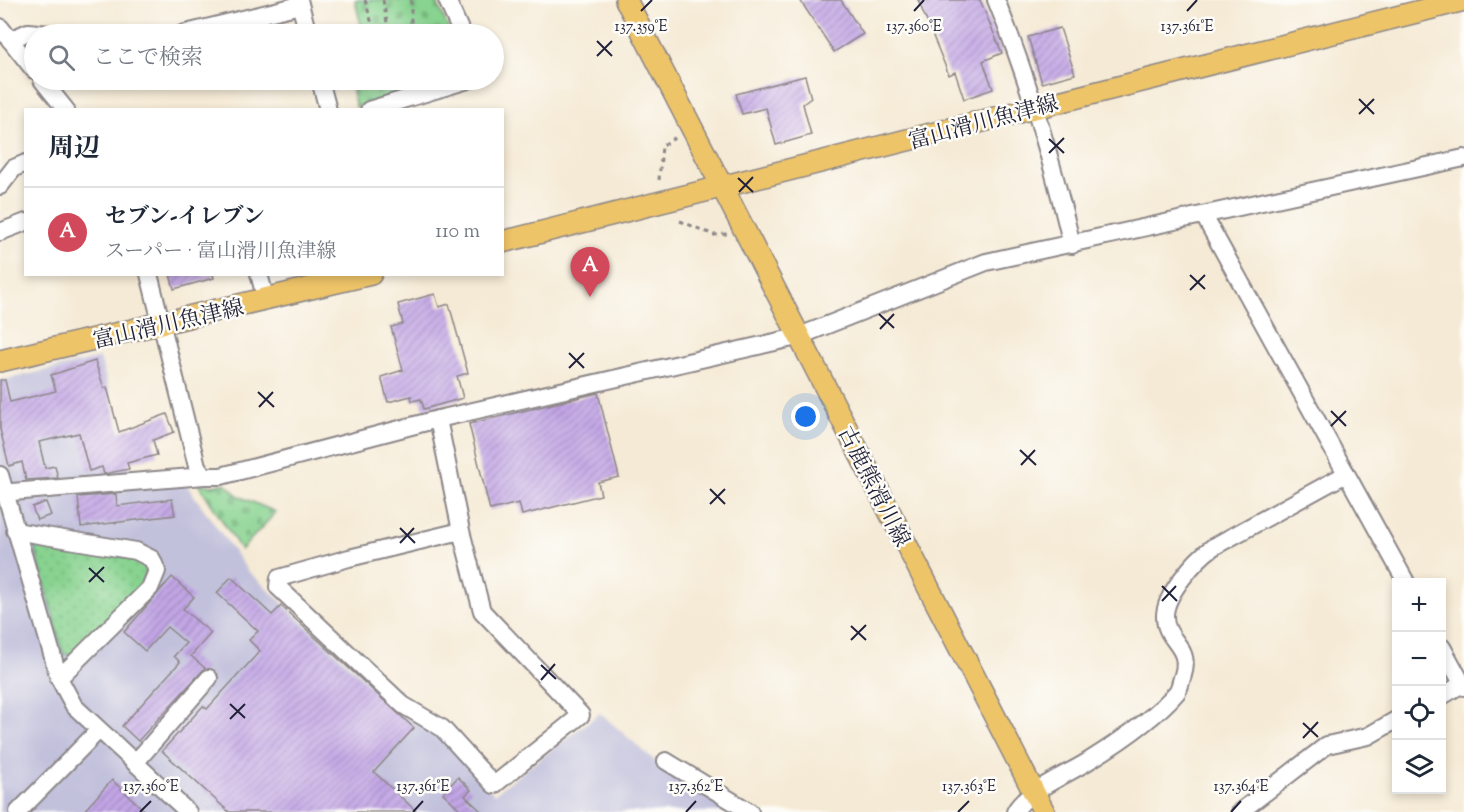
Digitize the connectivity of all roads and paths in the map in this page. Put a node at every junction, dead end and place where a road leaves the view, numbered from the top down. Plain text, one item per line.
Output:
1 (365, 0) edge
2 (383, 0) edge
3 (411, 0) edge
4 (447, 0) edge
5 (626, 0) edge
6 (996, 0) edge
7 (1464, 0) edge
8 (299, 2) edge
9 (219, 24) edge
10 (305, 24) edge
11 (372, 24) edge
12 (387, 24) edge
13 (411, 24) edge
14 (458, 24) edge
15 (24, 32) edge
16 (5, 34) edge
17 (24, 58) edge
18 (50, 90) edge
19 (323, 90) edge
20 (435, 90) edge
21 (64, 108) edge
22 (327, 108) edge
23 (376, 108) edge
24 (1035, 108) junction
25 (680, 134) dead end
26 (1464, 158) edge
27 (24, 164) edge
28 (659, 180) dead end
29 (722, 185) junction
30 (0, 186) edge
31 (1204, 216) junction
32 (681, 222) dead end
33 (24, 223) edge
34 (0, 232) edge
35 (728, 234) dead end
36 (504, 241) edge
37 (1072, 245) junction
38 (149, 276) edge
39 (260, 276) edge
40 (363, 276) edge
41 (266, 300) junction
42 (162, 325) junction
43 (797, 337) junction
44 (0, 362) edge
45 (438, 419) junction
46 (1347, 474) junction
47 (0, 475) edge
48 (204, 476) junction
49 (2, 493) edge
50 (15, 531) junction
51 (461, 531) junction
52 (1404, 578) edge
53 (1446, 653) edge
54 (59, 678) junction
55 (209, 678) dead end
56 (1463, 685) edge
57 (1446, 694) edge
58 (1392, 722) edge
59 (99, 730) junction
60 (666, 761) dead end
61 (135, 763) junction
62 (1039, 803) edge
63 (1242, 811) edge
64 (18, 812) edge
65 (188, 812) edge
66 (750, 812) edge
67 (1015, 812) edge

1 - 11 path
2 - 12 path
3 - 13 path
4 - 14 street
5 - 29 main road, 古鹿熊滑川線
6 - 24 street
7 - 24 main road, 富山滑川魚津線
8 - 9 street
8 - 10 street
15 - 16 street
16 - 17 street
18 - 21 street
19 - 22 street
20 - 23 street
24 - 29 main road, 富山滑川魚津線
24 - 37 street
25 - 28 path
26 - 31 street
27 - 30 street
29 - 36 main road, 富山滑川魚津線
29 - 43 main road, 古鹿熊滑川線
31 - 37 street
31 - 46 street
32 - 35 path
33 - 34 street
37 - 43 street
38 - 42 street
39 - 41 street
40 - 41 main road, 富山滑川魚津線
41 - 42 main road, 富山滑川魚津線
42 - 44 main road, 富山滑川魚津線
42 - 48 street
43 - 45 street
43 - 62 main road, 古鹿熊滑川線
45 - 48 street
45 - 51 street
46 - 52 street
46 - 62 street
47 - 49 street
48 - 49 street
49 - 50 street
50 - 54 street
50 - 54 street
51 - 51 street
53 - 56 street
54 - 59 street
55 - 61 street
56 - 57 street
58 - 63 street
59 - 61 street
59 - 64 street
60 - 66 street
61 - 65 street
62 - 67 street

